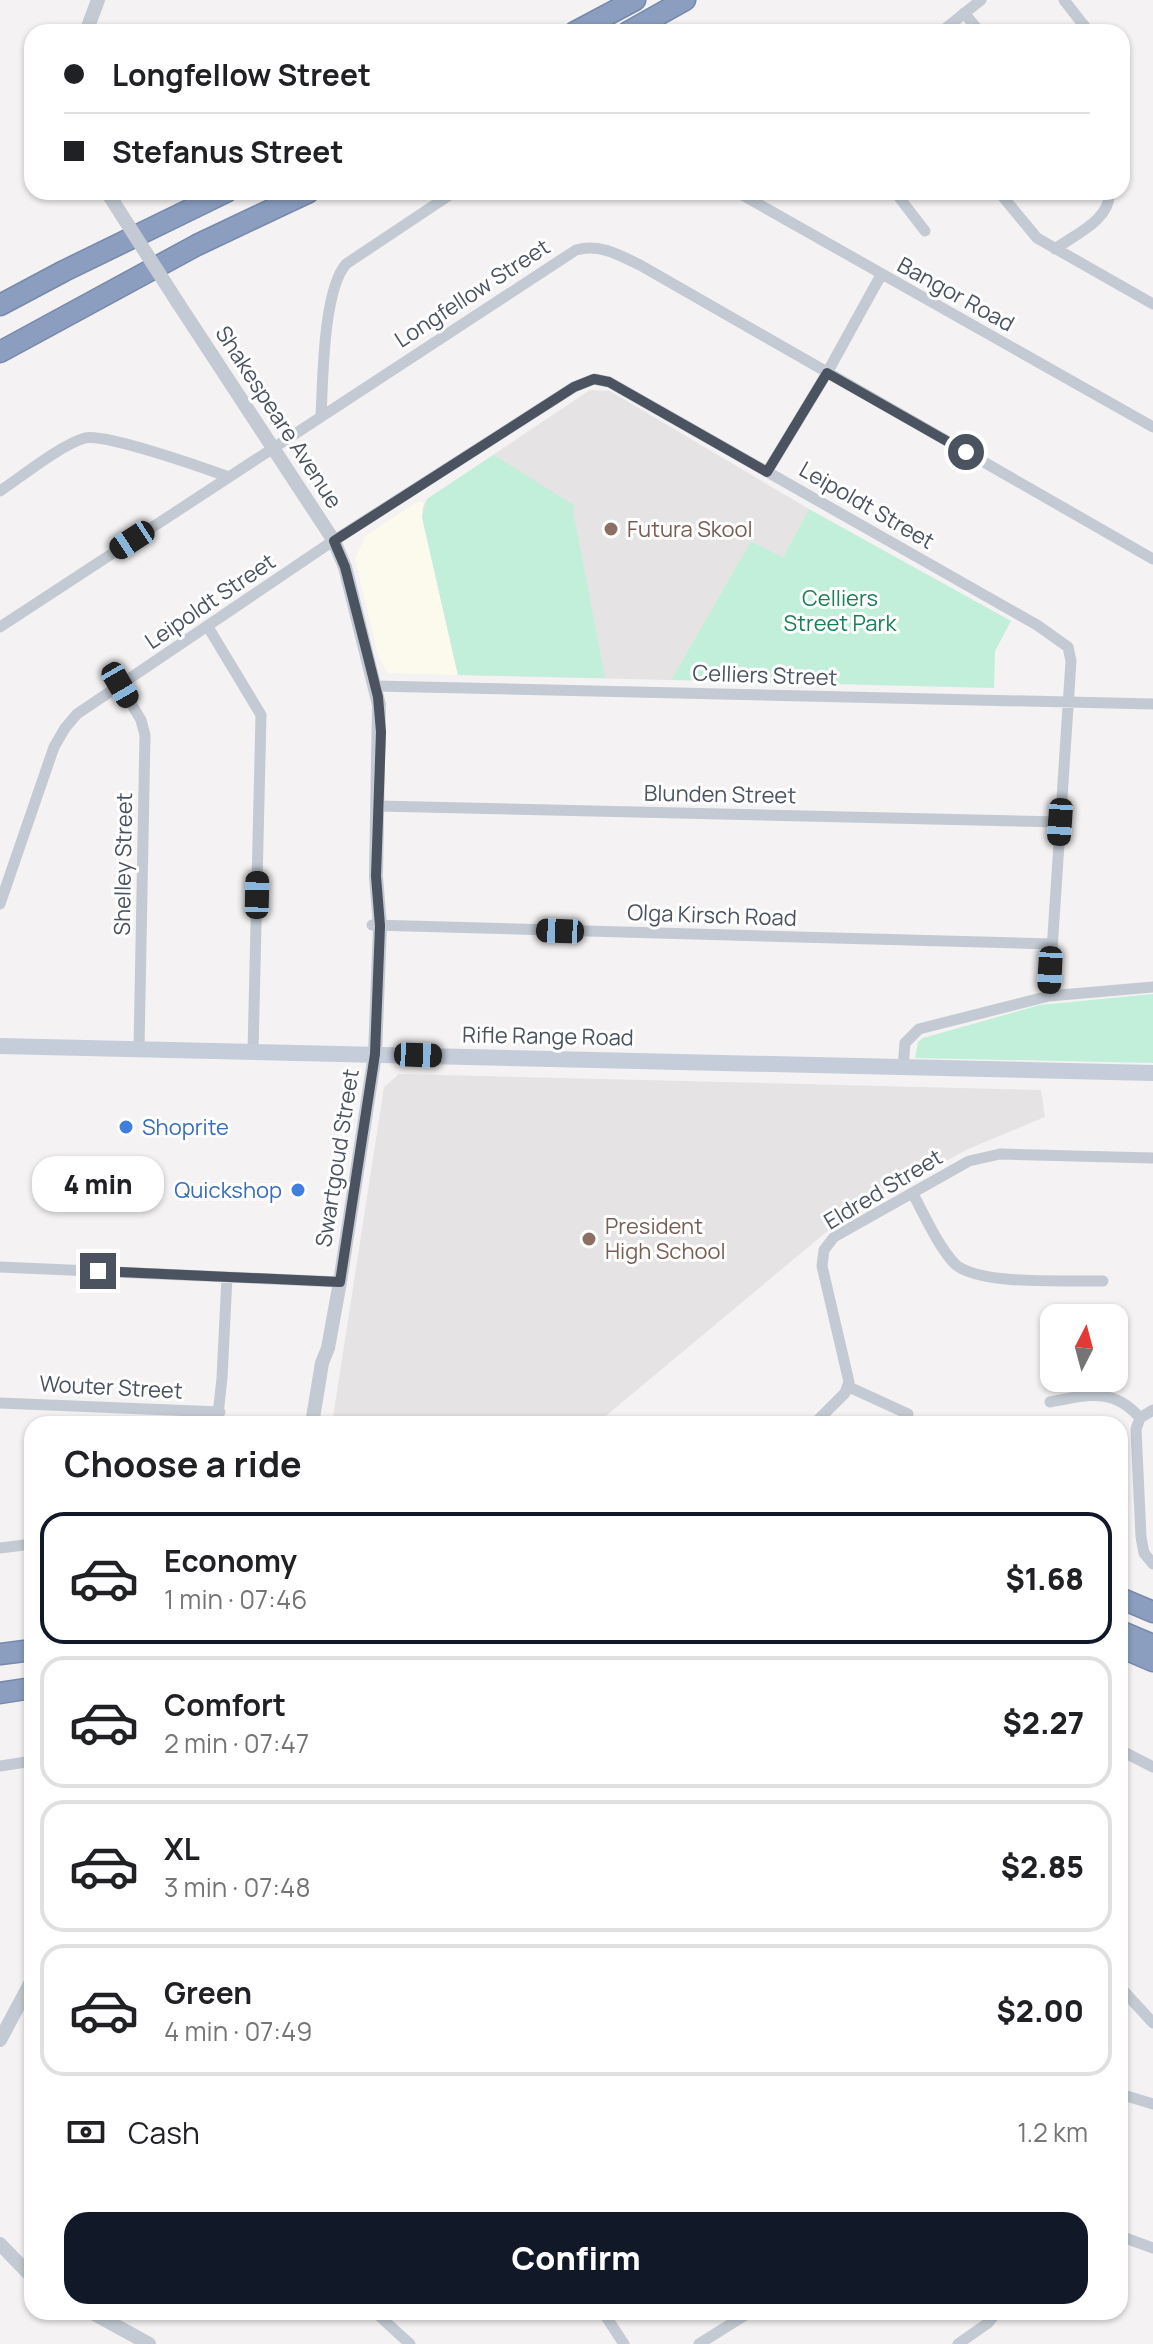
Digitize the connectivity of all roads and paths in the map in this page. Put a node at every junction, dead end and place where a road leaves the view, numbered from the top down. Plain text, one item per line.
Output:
1 (98, 0) edge
2 (635, 0) edge
3 (685, 0) edge
4 (981, 0) edge
5 (1064, 0) edge
6 (964, 13) junction
7 (89, 24) edge
8 (590, 24) edge
9 (642, 24) edge
10 (951, 24) edge
11 (973, 24) edge
12 (1083, 24) edge
13 (112, 200) edge
14 (209, 200) edge
15 (292, 200) edge
16 (442, 200) edge
17 (753, 200) edge
18 (901, 200) edge
19 (1006, 200) edge
20 (1109, 200) edge
21 (925, 231) dead end
22 (1055, 249) junction
23 (881, 275) junction
24 (1153, 304) edge
25 (0, 305) edge
26 (0, 352) edge
27 (827, 373) junction
28 (321, 416) junction
29 (1153, 427) edge
30 (274, 450) junction
31 (767, 472) junction
32 (229, 477) junction
33 (0, 491) edge
34 (334, 541) junction
35 (1153, 559) edge
36 (0, 627) edge
37 (208, 627) junction
38 (120, 685) junction
39 (375, 686) junction
40 (1068, 703) junction
41 (1153, 704) edge
42 (378, 806) junction
43 (1060, 822) junction
44 (0, 904) edge
45 (376, 926) junction
46 (1051, 944) junction
47 (1153, 987) edge
48 (1049, 996) junction
49 (0, 1046) edge
50 (139, 1049) junction
51 (253, 1052) junction
52 (370, 1054) junction
53 (903, 1068) junction
54 (1153, 1073) edge
55 (1153, 1158) edge
56 (913, 1194) junction
57 (0, 1267) edge
58 (227, 1277) junction
59 (1103, 1281) dead end
60 (336, 1282) junction
61 (849, 1387) junction
62 (1050, 1402) dead end
63 (0, 1403) edge
64 (1153, 1410) edge
65 (908, 1414) dead end
66 (189, 1416) edge
67 (218, 1416) edge
68 (313, 1416) edge
69 (822, 1416) edge
70 (1140, 1418) junction
71 (24, 1545) edge
72 (0, 1548) edge
73 (1153, 1564) edge
74 (1128, 1601) edge
75 (1153, 1612) edge
76 (1128, 1634) edge
77 (1153, 1645) edge
78 (1128, 1650) edge
79 (24, 1651) edge
80 (0, 1654) edge
81 (1153, 1661) edge
82 (24, 1689) edge
83 (0, 1693) edge
84 (1128, 1754) edge
85 (24, 1762) edge
86 (0, 1766) edge
87 (1153, 1767) edge
88 (24, 1995) edge
89 (1128, 1996) edge
90 (1153, 2023) edge
91 (0, 2040) edge
92 (1128, 2096) edge
93 (1153, 2104) edge
94 (1128, 2239) edge
95 (0, 2244) edge
96 (1153, 2248) edge
97 (24, 2269) edge
98 (106, 2320) edge
99 (384, 2320) edge
100 (608, 2320) edge
101 (737, 2320) edge
102 (990, 2320) edge
103 (149, 2344) edge
104 (410, 2344) edge
105 (624, 2344) edge
106 (699, 2344) edge
107 (958, 2344) edge

1 - 7 street
2 - 8 highway
3 - 9 highway
4 - 6 street
5 - 12 street
6 - 10 street
6 - 11 street
13 - 30 street, Shakespeare Avenue, bridge
14 - 25 highway
15 - 26 highway
16 - 28 street
17 - 23 street, Bangor Road
18 - 21 street
19 - 22 street
20 - 22 street
22 - 24 street
23 - 27 street
23 - 29 street, Bangor Road
27 - 28 street, Longfellow Street
27 - 31 street
27 - 35 street, Longfellow Street
28 - 30 street, Longfellow Street
30 - 32 street, Longfellow Street
30 - 34 street, Shakespeare Avenue
31 - 34 street, Leipoldt Street
31 - 40 street, Leipoldt Street
32 - 33 street
32 - 36 street, Longfellow Street
34 - 37 street, Leipoldt Street
34 - 39 street, Shakespeare Avenue
37 - 38 street, Leipoldt Street
37 - 51 street
38 - 44 street, Leipoldt Street
38 - 50 street, Shelley Street
39 - 40 street, Celliers Street
39 - 42 street, Shakespeare Avenue
40 - 41 street, Celliers Street
40 - 43 street, Leipoldt Street
42 - 43 street, Blunden Street
42 - 45 street, Shakespeare Avenue
43 - 46 street, Leipoldt Street
45 - 46 street, Olga Kirsch Road
45 - 52 street, Shakespeare Avenue
46 - 48 street, Leipoldt Street
47 - 48 street
48 - 53 street
49 - 50 main road, Rifle Range Road
50 - 51 main road, Rifle Range Road
51 - 52 main road, Rifle Range Road
52 - 53 main road, Rifle Range Road
52 - 60 street, Swartgoud Street
53 - 54 main road, Rifle Range Road
55 - 56 street, Eldred Street
56 - 59 street
56 - 61 street, Eldred Street
57 - 58 street
58 - 60 street
58 - 67 street
60 - 68 street, Swartgoud Street
61 - 65 street
61 - 69 street
62 - 70 street
63 - 66 street, Wouter Street
64 - 70 street
70 - 73 street
71 - 72 street
74 - 75 highway
76 - 77 highway
78 - 81 highway
79 - 80 highway
82 - 83 highway
84 - 87 street
85 - 86 street
88 - 91 street
89 - 90 street
92 - 93 street
94 - 96 street
95 - 97 street
98 - 103 street
99 - 104 street
100 - 105 street
101 - 106 street
102 - 107 street

